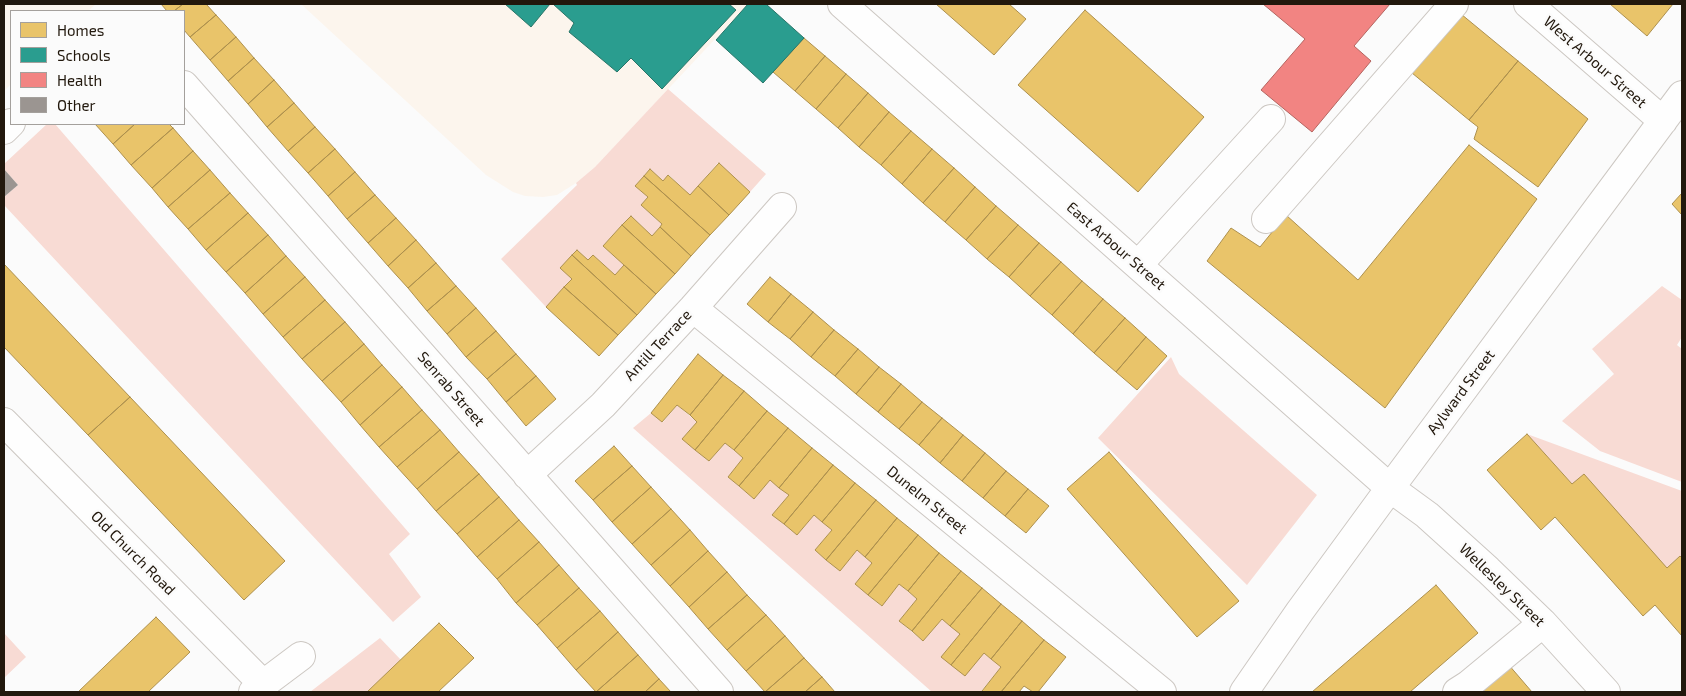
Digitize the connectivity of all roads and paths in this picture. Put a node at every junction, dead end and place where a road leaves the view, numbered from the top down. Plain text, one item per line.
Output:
1 (842, 4) edge
2 (1454, 4) edge
3 (1528, 4) edge
4 (185, 86) edge
5 (1682, 95) edge
6 (1270, 119) dead end
7 (1663, 121) junction
8 (782, 207) dead end
9 (1266, 219) dead end
10 (1138, 265) junction
11 (693, 308) junction
12 (4, 422) edge
13 (527, 475) junction
14 (1390, 488) junction
15 (1542, 623) junction
16 (301, 656) dead end
17 (258, 688) edge
18 (719, 692) edge
19 (1162, 692) edge
20 (1244, 692) edge
21 (1457, 692) edge
22 (1606, 692) edge

1 - 10 street, East Arbour Street
2 - 9 street
3 - 7 street, West Arbour Street
4 - 13 street, Senrab Street
5 - 7 street, Aylward Street
6 - 10 street
7 - 14 street, Aylward Street
8 - 11 street, Antill Terrace
10 - 14 street, East Arbour Street
11 - 13 street, Antill Terrace
11 - 19 street, Dunelm Street
12 - 17 street, Old Church Road
13 - 18 street, Senrab Street
14 - 15 street, Wellesley Street
14 - 20 street, Aylward Street
15 - 21 street
15 - 22 street, Wellesley Street
16 - 17 street

